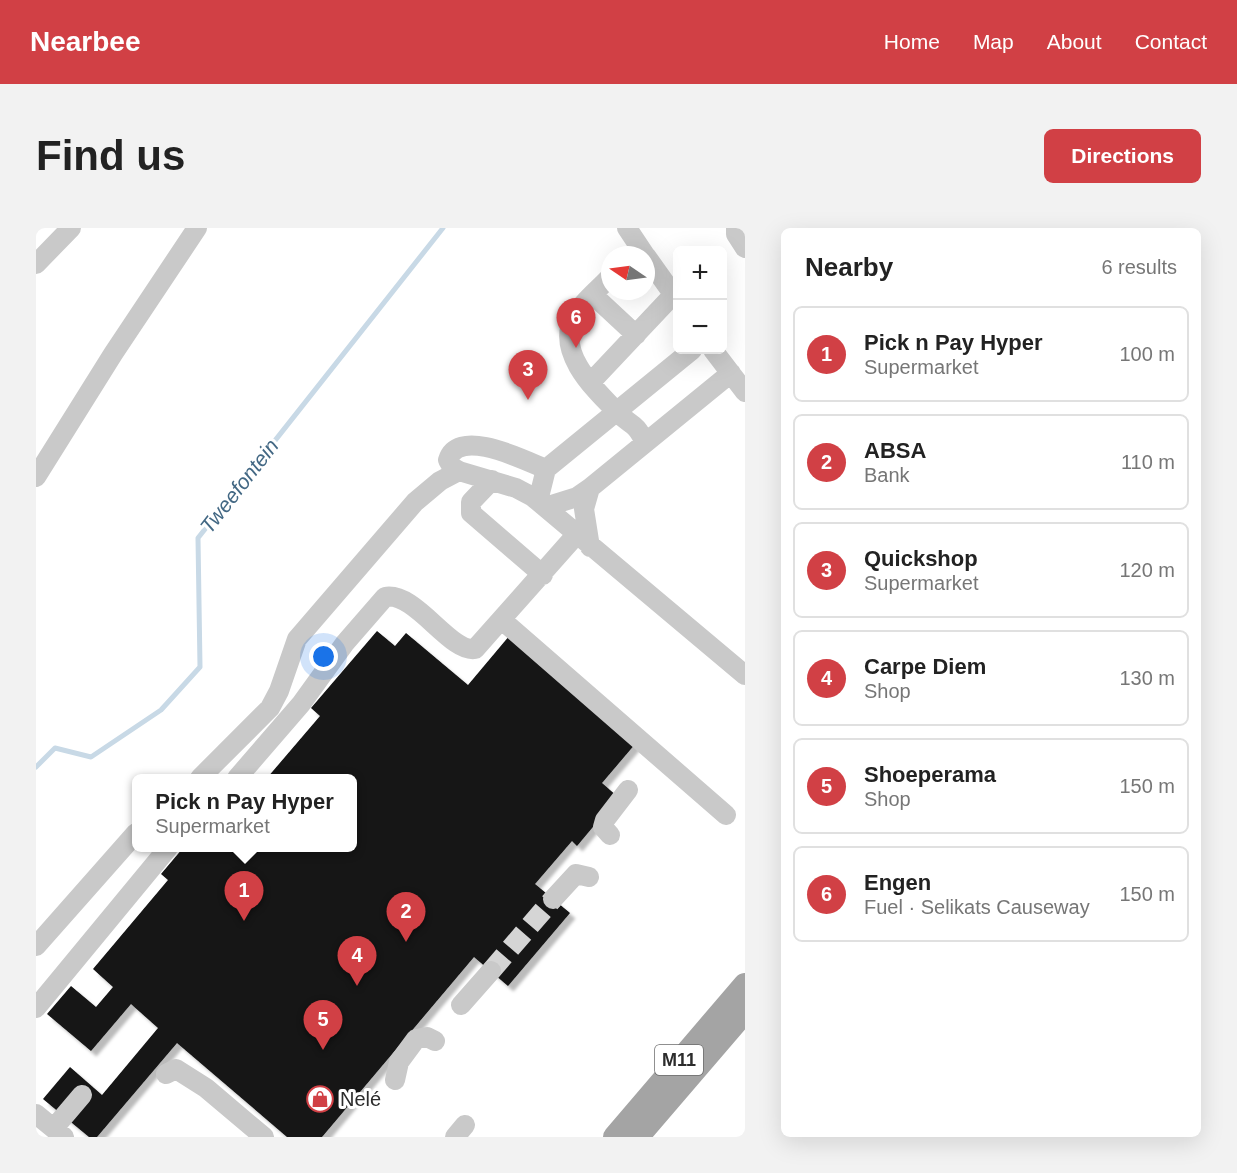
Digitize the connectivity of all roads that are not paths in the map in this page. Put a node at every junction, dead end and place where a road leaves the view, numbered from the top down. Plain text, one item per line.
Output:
1 (70, 228) edge
2 (197, 228) edge
3 (627, 228) edge
4 (736, 228) edge
5 (636, 246) edge
6 (745, 248) edge
7 (36, 264) edge
8 (655, 272) edge
9 (601, 287) edge
10 (593, 295) junction
11 (673, 295) edge
12 (673, 300) edge
13 (636, 334) junction
14 (687, 354) edge
15 (715, 354) edge
16 (731, 373) junction
17 (591, 382) junction
18 (745, 392) edge
19 (616, 412) junction
20 (645, 443) junction
21 (546, 468) junction
22 (459, 471) junction
23 (36, 477) edge
24 (492, 480) junction
25 (590, 488) junction
26 (541, 504) junction
27 (583, 541) junction
28 (543, 575) junction
29 (503, 621) junction
30 (745, 675) edge
31 (204, 774) edge
32 (240, 774) edge
33 (627, 790) dead end
34 (726, 814) dead end
35 (610, 834) dead end
36 (132, 838) edge
37 (165, 852) edge
38 (589, 877) dead end
39 (553, 899) tunnel mouth
40 (36, 946) edge
41 (491, 971) tunnel mouth
42 (745, 985) edge
43 (461, 1005) dead end
44 (36, 1008) edge
45 (745, 1011) edge
46 (435, 1041) dead end
47 (166, 1074) dead end
48 (395, 1080) dead end
49 (82, 1095) dead end
50 (36, 1114) edge
51 (59, 1133) edge
52 (264, 1137) edge
53 (615, 1137) edge
54 (637, 1137) edge

1 - 7 street
2 - 23 street
3 - 5 street
4 - 6 street
8 - 11 street
9 - 10 street
10 - 13 street
10 - 17 street
12 - 13 street
13 - 17 street
14 - 19 street
15 - 16 street
16 - 18 street
16 - 20 street
17 - 19 street
19 - 20 street
19 - 21 street
20 - 25 street
21 - 22 street
21 - 26 street
22 - 24 street
22 - 31 street
24 - 26 street
24 - 28 street
25 - 26 street
25 - 27 street
26 - 27 street
27 - 28 street
27 - 30 street
28 - 29 street
29 - 32 street
29 - 34 street
33 - 35 street
36 - 40 street
37 - 44 street
38 - 39 street
41 - 43 street
42 - 53 main road, M11
45 - 54 main road, M11
46 - 48 street
47 - 52 street
49 - 51 street
50 - 51 street

